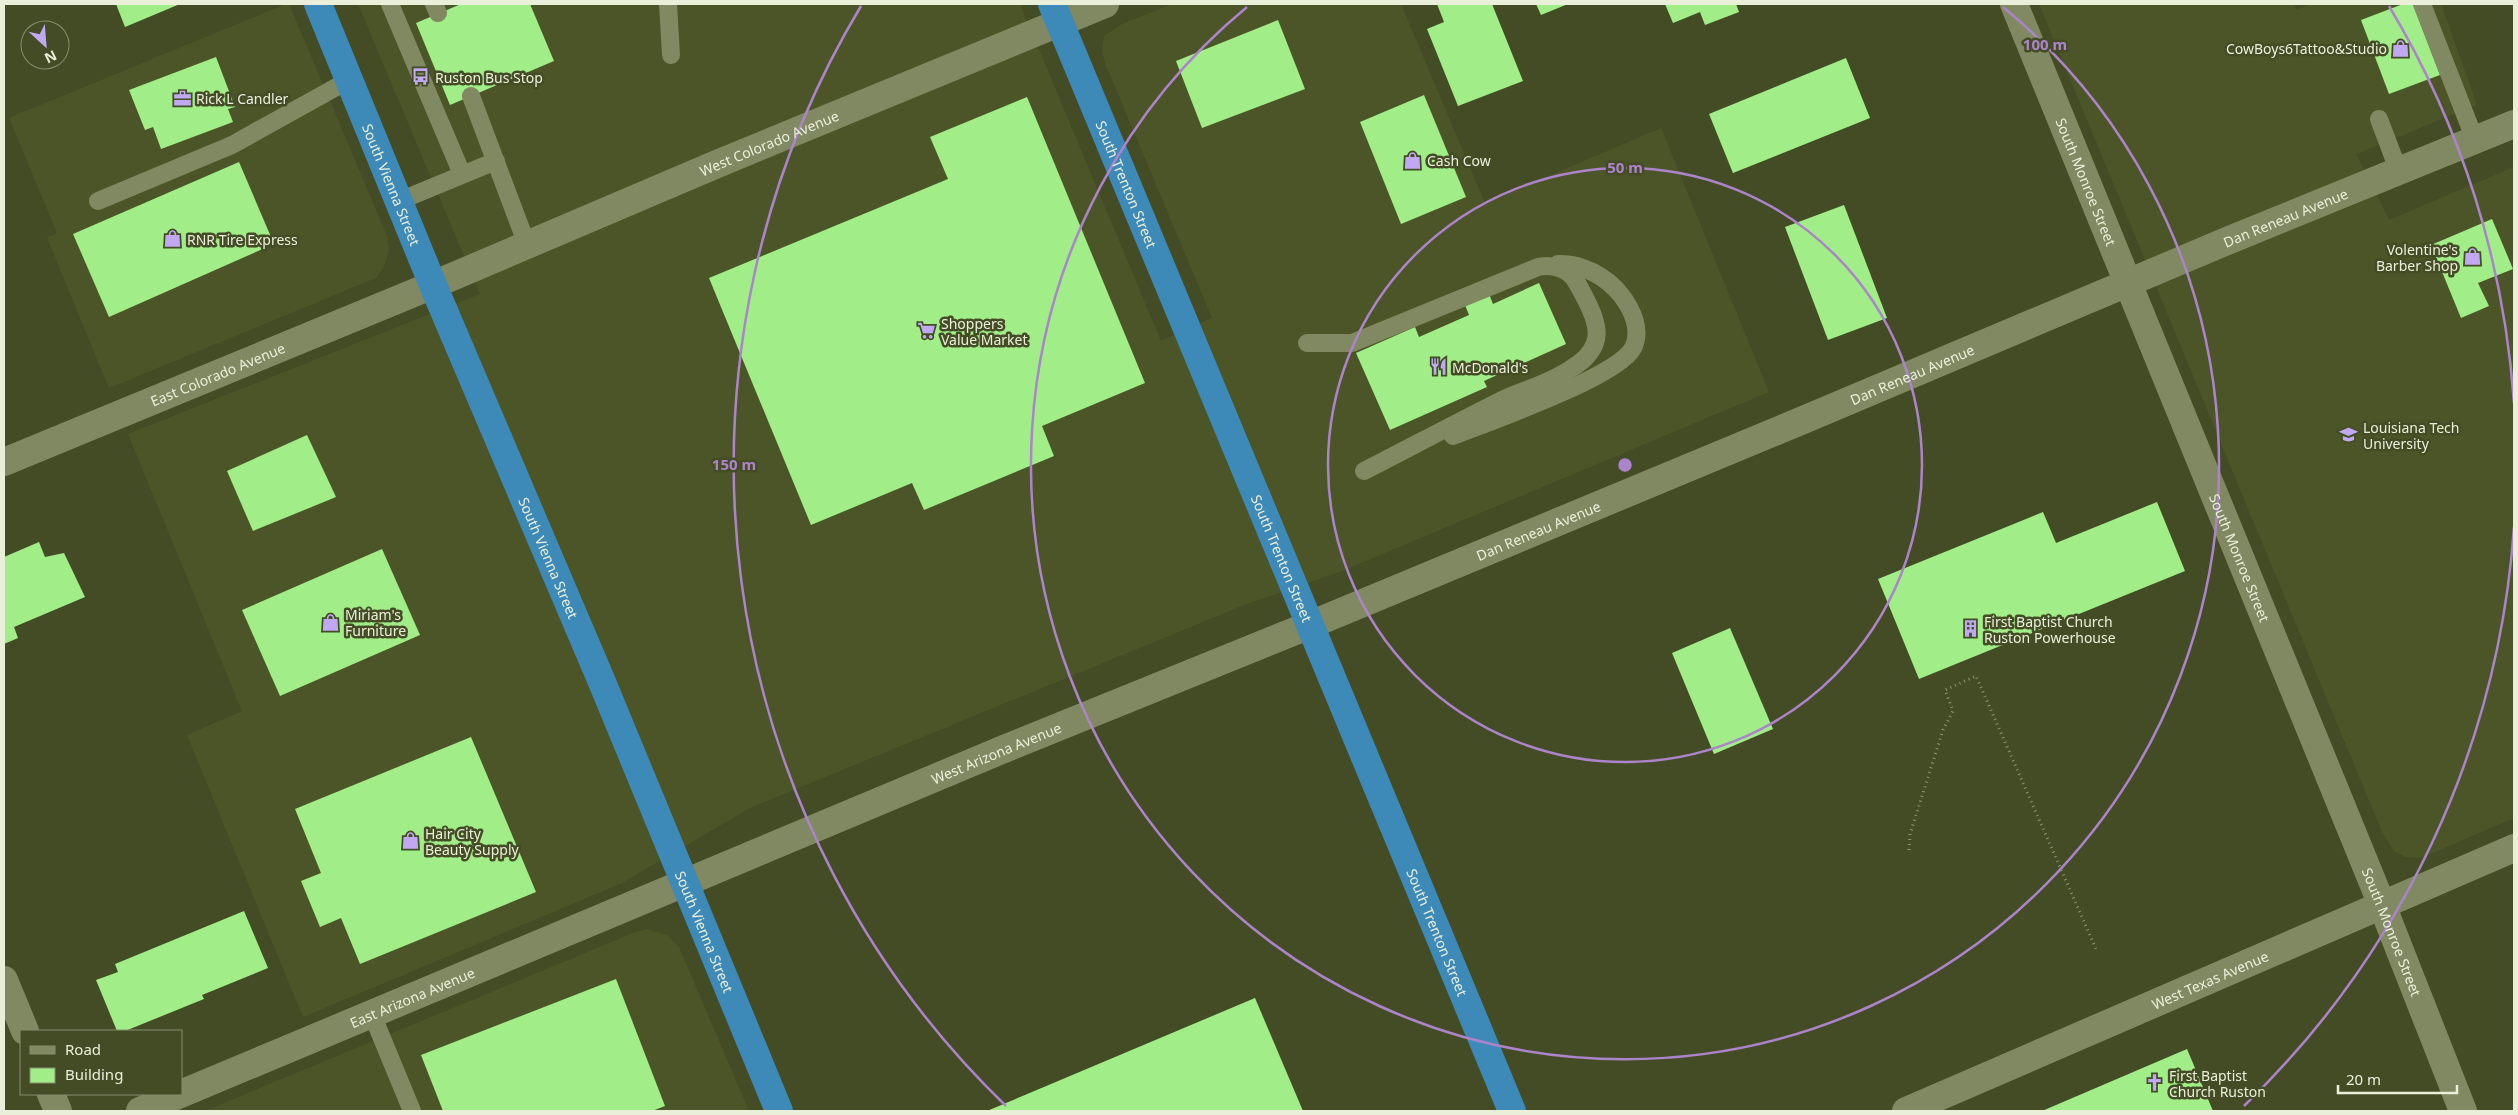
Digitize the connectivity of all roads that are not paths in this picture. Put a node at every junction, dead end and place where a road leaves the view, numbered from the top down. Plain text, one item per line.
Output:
1 (318, 4) edge
2 (390, 4) edge
3 (668, 4) edge
4 (1106, 4) edge
5 (2014, 4) edge
6 (2422, 4) edge
7 (1056, 13) edge
8 (671, 55) dead end
9 (349, 80) junction
10 (471, 96) dead end
11 (2378, 119) dead end
12 (2514, 124) edge
13 (2475, 140) junction
14 (496, 161) junction
15 (2398, 172) junction
16 (462, 174) junction
17 (98, 201) dead end
18 (398, 201) junction
19 (528, 245) junction
20 (1548, 265) junction
21 (2127, 283) junction
22 (433, 286) junction
23 (1307, 343) dead end
24 (4, 462) edge
25 (1310, 625) junction
26 (2514, 848) edge
27 (684, 884) junction
28 (2382, 905) junction
29 (4, 980) edge
30 (372, 1014) junction
31 (25, 1030) edge
32 (182, 1093) edge
33 (51, 1095) edge
34 (178, 1095) edge
35 (772, 1109) edge
36 (58, 1111) edge
37 (140, 1111) edge
38 (412, 1111) edge
39 (1512, 1111) edge
40 (1906, 1111) edge
41 (2463, 1111) edge

1 - 9 highway, South Vienna Street
2 - 16 lane
3 - 8 lane
4 - 7 street, West Colorado Avenue
5 - 21 street, South Monroe Street
6 - 13 lane
7 - 19 street, West Colorado Avenue
7 - 25 highway, South Trenton Street
9 - 17 lane
9 - 18 highway, South Vienna Street
10 - 14 lane
11 - 15 lane
12 - 13 street, Dan Reneau Avenue
13 - 15 street, Dan Reneau Avenue
14 - 16 lane
14 - 19 lane
15 - 21 street, Dan Reneau Avenue
16 - 18 lane
18 - 22 highway, South Vienna Street
19 - 22 street, West Colorado Avenue
20 - 20 lane
20 - 23 lane
21 - 25 street, Dan Reneau Avenue
21 - 28 street, South Monroe Street
22 - 24 street, East Colorado Avenue
22 - 27 highway, South Vienna Street
25 - 27 street, West Arizona Avenue
25 - 39 highway, South Trenton Street
26 - 28 street, West Texas Avenue
27 - 30 street, East Arizona Avenue
27 - 35 highway, South Vienna Street
28 - 40 street, West Texas Avenue
28 - 41 street, South Monroe Street
29 - 31 street
30 - 32 street, East Arizona Avenue
30 - 38 lane
33 - 36 street
34 - 37 street, East Arizona Avenue

